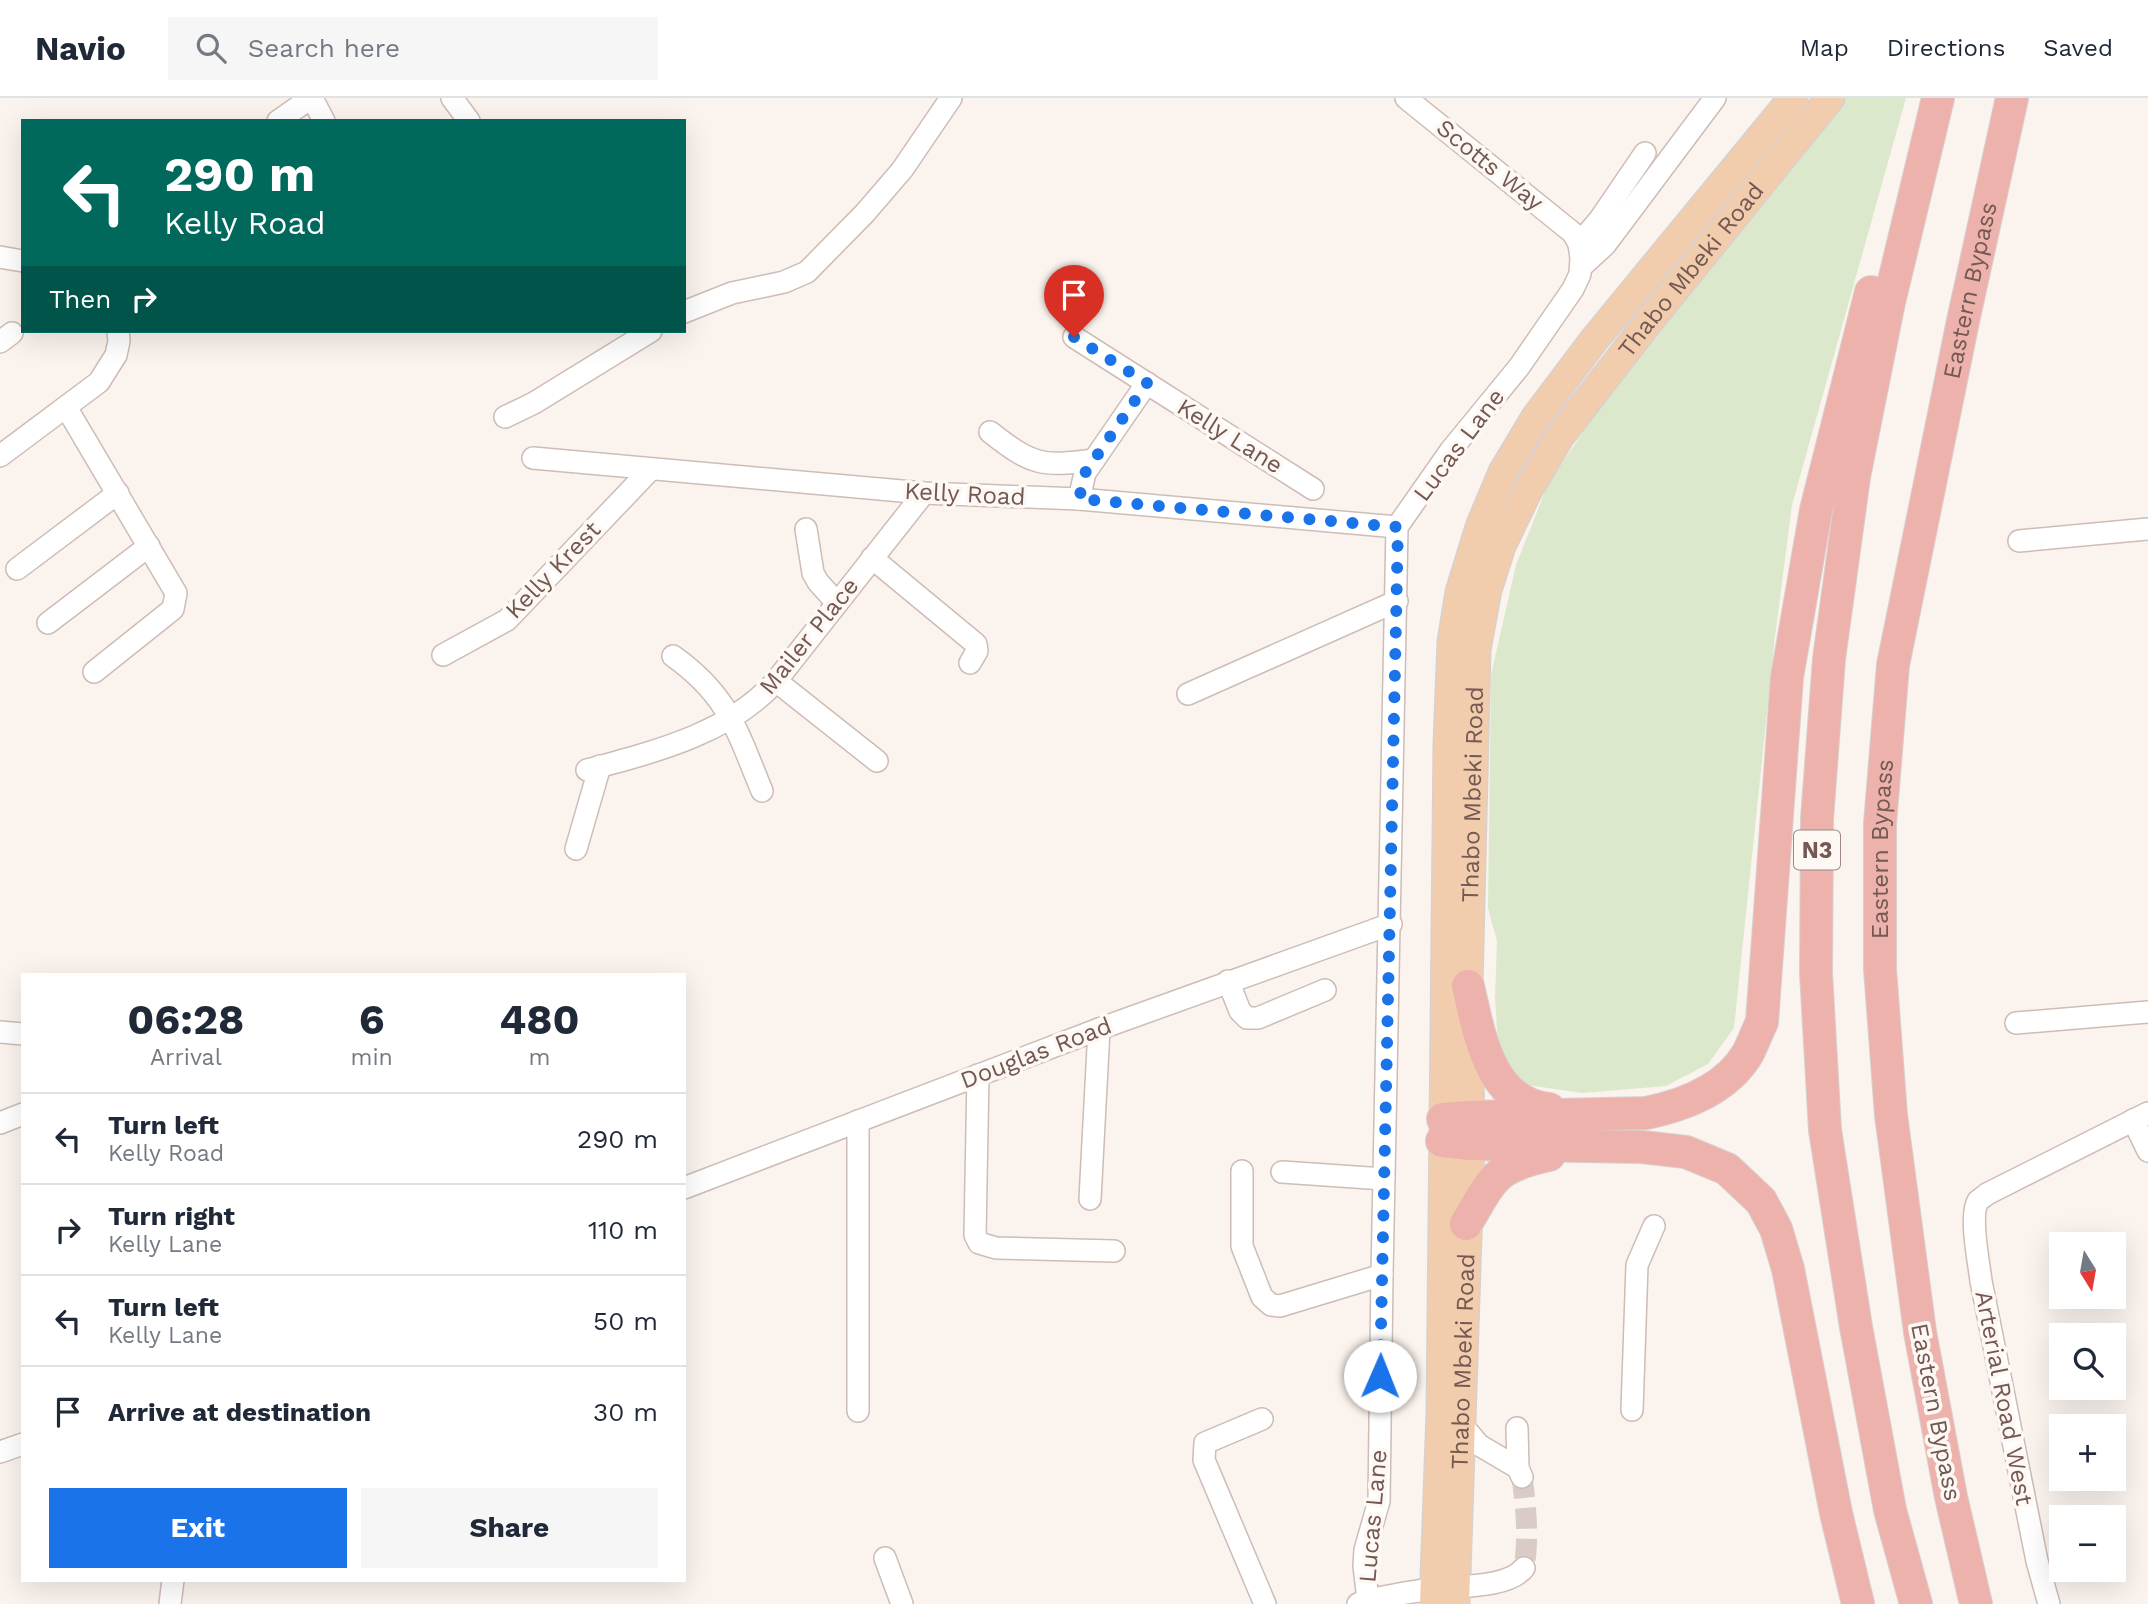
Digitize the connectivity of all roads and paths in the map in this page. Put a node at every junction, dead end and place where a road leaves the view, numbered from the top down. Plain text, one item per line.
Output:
1 (311, 98) edge
2 (452, 98) edge
3 (1406, 98) edge
4 (1793, 98) edge
5 (1830, 98) edge
6 (1937, 98) edge
7 (2012, 98) edge
8 (2030, 98) edge
9 (1708, 101) edge
10 (947, 104) edge
11 (281, 119) edge
12 (323, 119) edge
13 (468, 119) edge
14 (1645, 153) dead end
15 (1576, 239) junction
16 (0, 257) edge
17 (21, 261) edge
18 (1581, 267) junction
19 (686, 311) edge
20 (1963, 321) junction
21 (118, 333) edge
22 (648, 333) edge
23 (1074, 337) dead end
24 (1147, 383) junction
25 (66, 407) junction
26 (505, 416) dead end
27 (990, 432) dead end
28 (0, 456) edge
29 (533, 457) dead end
30 (1094, 460) junction
31 (651, 468) junction
32 (1313, 489) dead end
33 (118, 493) junction
34 (924, 493) junction
35 (1079, 499) junction
36 (1398, 527) junction
37 (806, 528) dead end
38 (2148, 529) edge
39 (2019, 541) dead end
40 (149, 546) junction
41 (872, 558) junction
42 (18, 569) dead end
43 (1396, 601) junction
44 (837, 603) junction
45 (48, 623) dead end
46 (443, 654) dead end
47 (673, 656) dead end
48 (970, 663) dead end
49 (94, 672) dead end
50 (776, 681) junction
51 (1188, 694) dead end
52 (732, 717) junction
53 (877, 761) dead end
54 (762, 791) dead end
55 (576, 849) dead end
56 (1391, 924) junction
57 (1228, 981) junction
58 (1468, 986) junction
59 (1325, 990) dead end
60 (2148, 1012) edge
61 (2016, 1023) dead end
62 (1099, 1029) junction
63 (0, 1032) edge
64 (21, 1034) edge
65 (978, 1075) junction
66 (21, 1115) edge
67 (1595, 1115) junction
68 (2141, 1117) edge
69 (858, 1121) junction
70 (0, 1122) edge
71 (1456, 1130) junction
72 (1588, 1146) junction
73 (2148, 1151) edge
74 (1242, 1171) dead end
75 (1282, 1172) dead end
76 (1384, 1179) junction
77 (686, 1187) edge
78 (1090, 1199) dead end
79 (1466, 1224) junction
80 (1654, 1226) dead end
81 (1114, 1251) dead end
82 (1382, 1275) junction
83 (1632, 1410) dead end
84 (858, 1411) dead end
85 (1262, 1419) dead end
86 (1462, 1425) junction
87 (1517, 1428) dead end
88 (21, 1445) edge
89 (0, 1452) edge
90 (885, 1558) dead end
91 (1524, 1568) dead end
92 (173, 1582) edge
93 (1445, 1596) edge
94 (1363, 1602) edge
95 (170, 1604) edge
96 (902, 1604) edge
97 (1265, 1604) edge
98 (1858, 1604) edge
99 (1916, 1604) edge
100 (1976, 1604) edge
101 (2049, 1604) edge

1 - 11 street
1 - 12 street
2 - 13 street
3 - 15 street, Scotts Way
4 - 71 main road, Thabo Mbeki Road
5 - 58 main road, Thabo Mbeki Road
6 - 67 highway
6 - 99 highway, N3
7 - 20 highway, Eastern Bypass
8 - 20 highway
9 - 18 street
10 - 19 street
14 - 15 street
15 - 18 street, Lucas Lane
16 - 17 street
18 - 36 street, Lucas Lane
20 - 100 highway, Eastern Bypass
21 - 25 street
22 - 26 street
23 - 24 street, Kelly Lane
24 - 30 street
24 - 32 street, Kelly Lane
25 - 28 street
25 - 33 street
27 - 30 street
29 - 31 street, Kelly Road
30 - 35 street
31 - 34 street, Kelly Road
31 - 46 street, Kelly Krest
33 - 40 street
33 - 42 street
34 - 35 street, Kelly Road
34 - 41 street, Mailer Place
35 - 36 street, Kelly Road
36 - 43 street, Lucas Lane
37 - 44 street
38 - 39 street
40 - 45 street
40 - 49 street
41 - 44 street, Mailer Place
41 - 48 street
43 - 51 street
43 - 56 street, Lucas Lane
44 - 50 street, Mailer Place
47 - 52 street
50 - 52 street, Mailer Place
50 - 53 street
52 - 54 street
52 - 55 street, Mailer Place
56 - 57 street, Douglas Road
56 - 76 street, Lucas Lane
57 - 59 street
57 - 62 street, Douglas Road
58 - 67 highway
58 - 71 main road, Thabo Mbeki Road
60 - 61 street
62 - 65 street, Douglas Road
62 - 78 street
63 - 64 street
65 - 69 street, Douglas Road
65 - 81 street
66 - 70 street
67 - 71 highway
68 - 73 street
68 - 101 street, Arterial Road West
69 - 77 street, Douglas Road
69 - 84 street
71 - 72 highway
71 - 79 main road, Thabo Mbeki Road
71 - 93 main road, Thabo Mbeki Road
72 - 79 highway
72 - 98 highway
74 - 82 street
75 - 76 street
76 - 82 street, Lucas Lane
79 - 86 main road, Thabo Mbeki Road
80 - 83 street
82 - 94 street, Lucas Lane
85 - 97 street
86 - 87 street
86 - 93 main road, Thabo Mbeki Road
88 - 89 street
90 - 96 street
91 - 93 street
92 - 95 street
93 - 94 street

